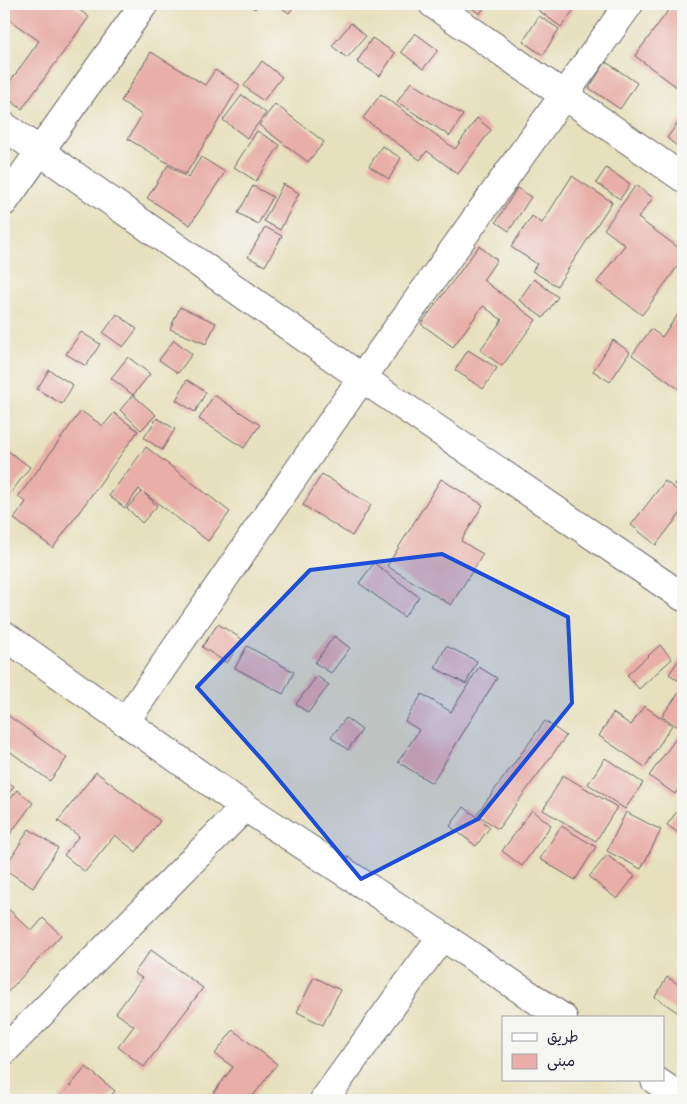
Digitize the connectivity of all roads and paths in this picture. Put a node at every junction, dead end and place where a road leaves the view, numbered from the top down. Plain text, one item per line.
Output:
1 (144, 4) edge
2 (434, 4) edge
3 (629, 4) edge
4 (564, 94) junction
5 (4, 126) edge
6 (39, 151) junction
7 (683, 178) edge
8 (4, 202) edge
9 (362, 378) junction
10 (683, 598) edge
11 (4, 634) edge
12 (125, 722) junction
13 (245, 807) junction
14 (442, 936) junction
15 (560, 1016) edge
16 (6, 1043) edge
17 (658, 1082) edge
18 (335, 1096) edge
19 (683, 1099) edge

1 - 6 street
2 - 4 street
3 - 4 street
4 - 7 street
4 - 9 street
5 - 6 street
6 - 8 street
6 - 9 street
9 - 10 street
9 - 12 street
11 - 12 street
12 - 13 street
13 - 14 street
13 - 16 street
14 - 15 street
14 - 18 street
17 - 19 street

